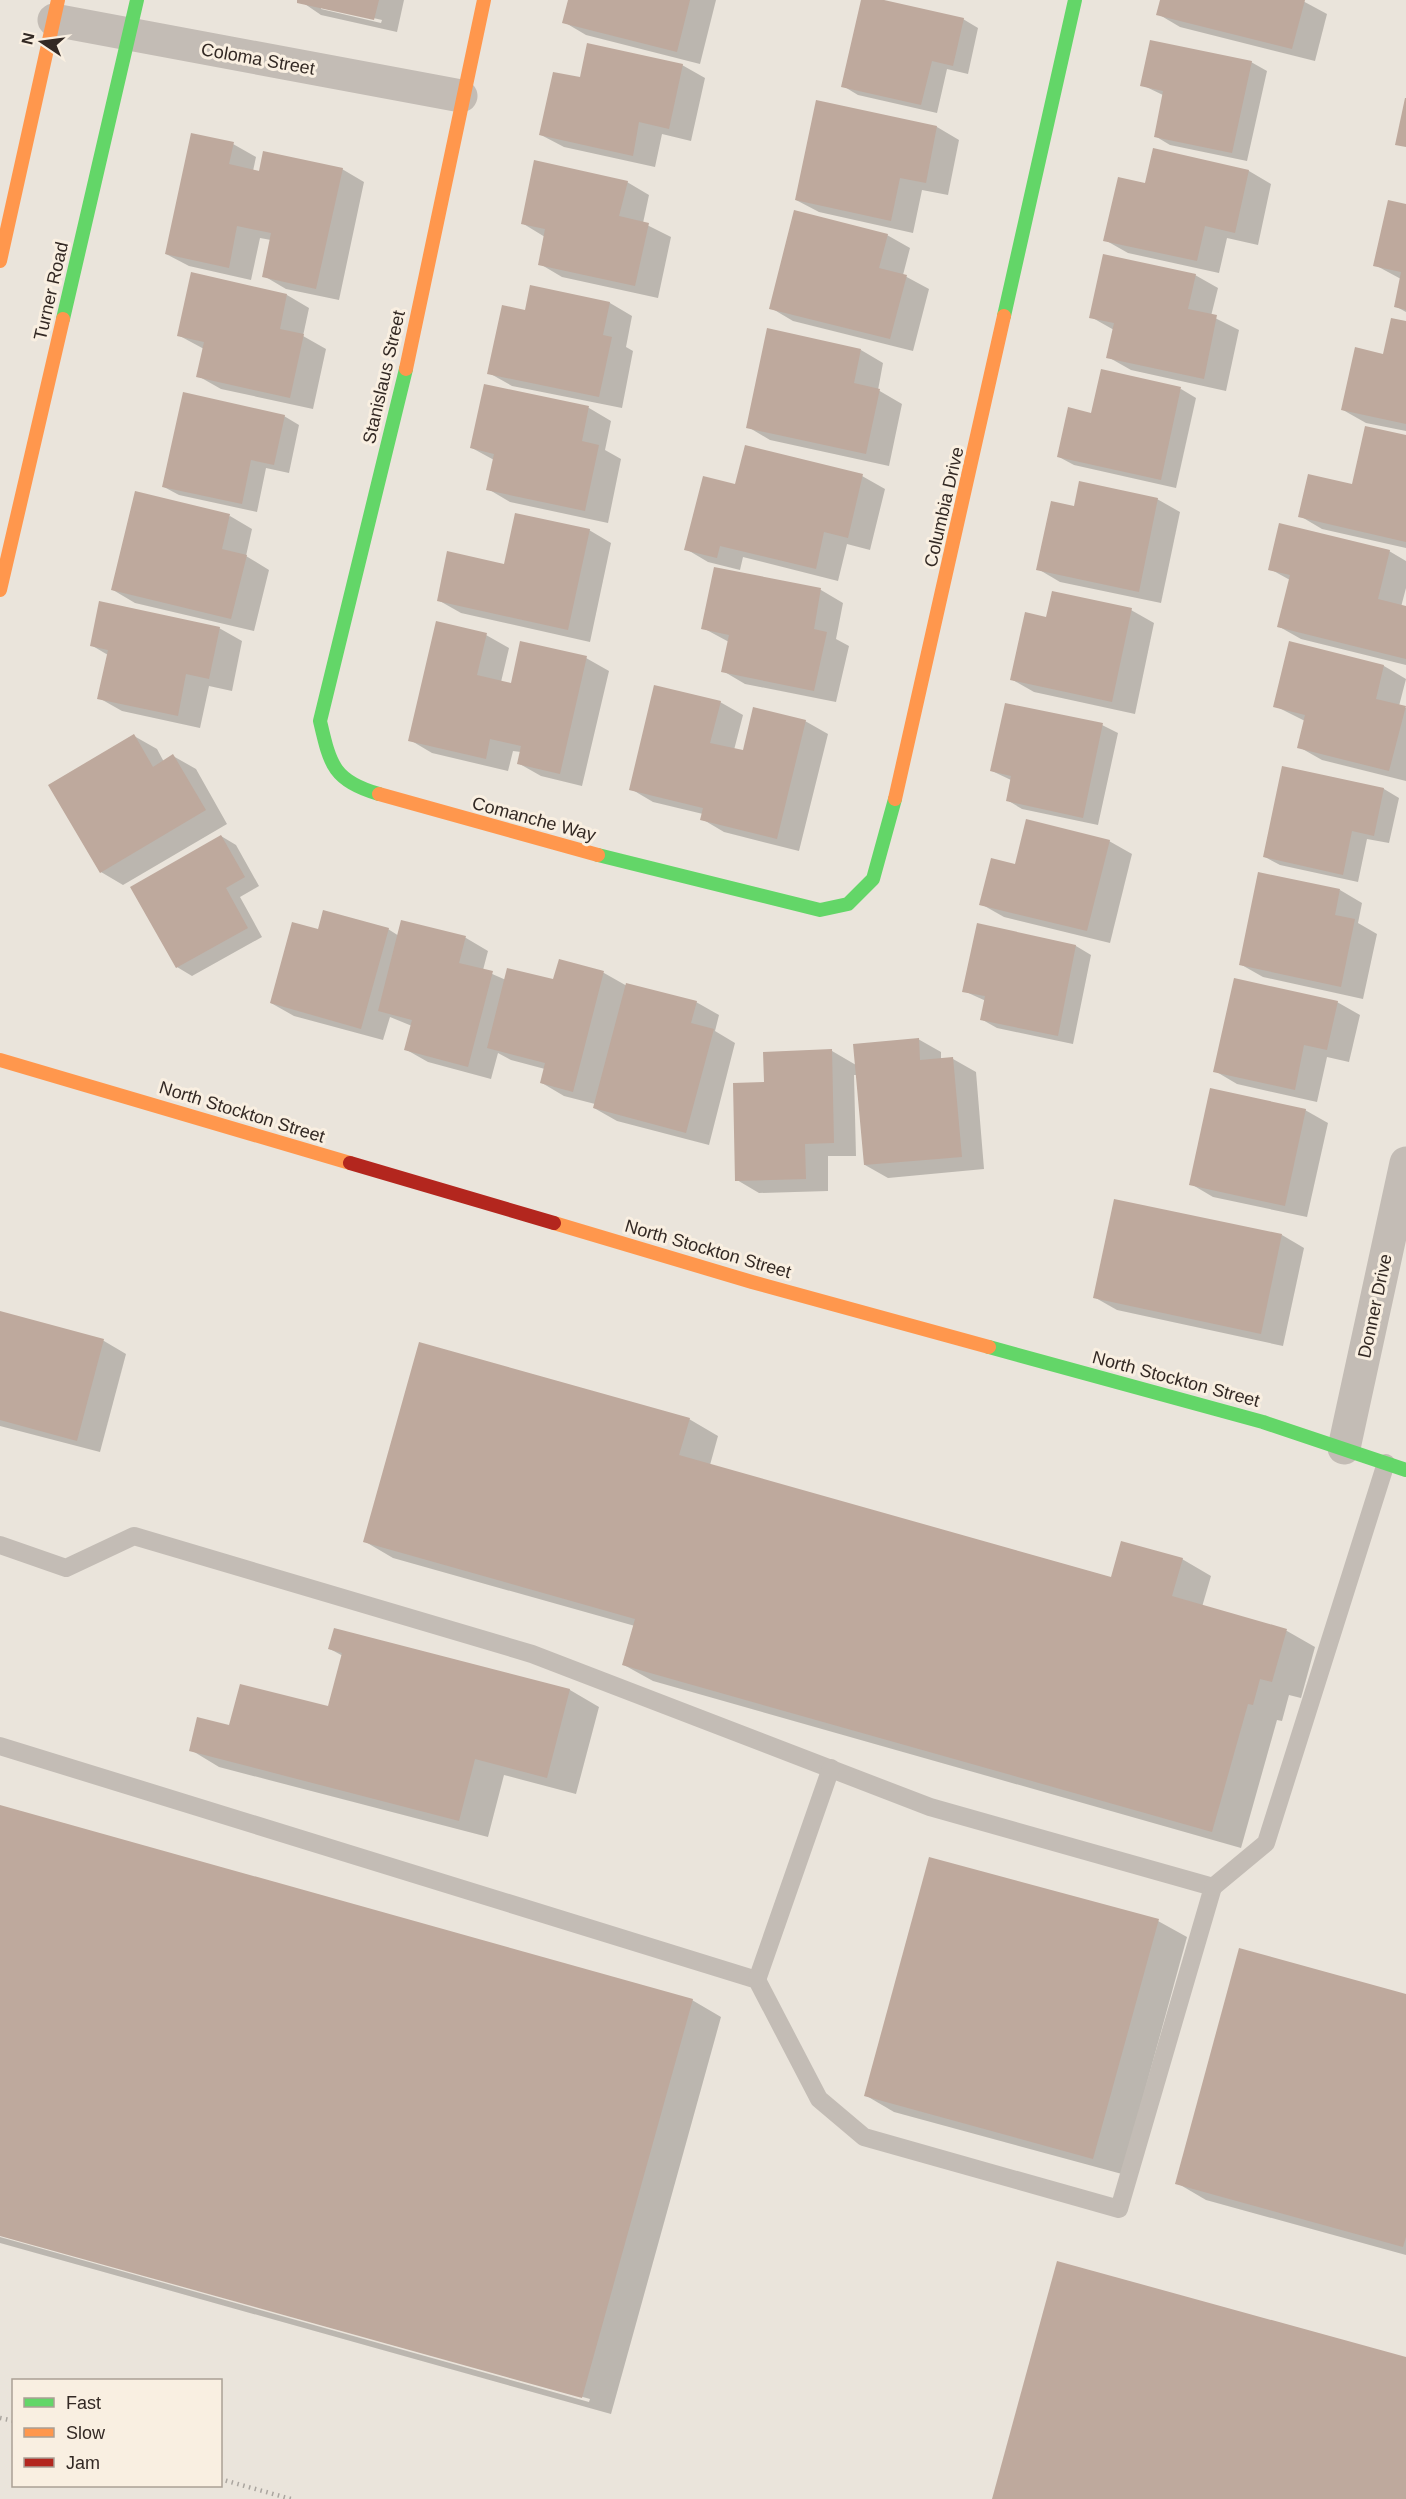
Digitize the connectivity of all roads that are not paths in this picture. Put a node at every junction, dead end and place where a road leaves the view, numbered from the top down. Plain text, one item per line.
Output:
1 (137, 0) edge
2 (484, 0) edge
3 (1075, 0) edge
4 (56, 10) edge
5 (130, 36) junction
6 (462, 96) junction
7 (0, 261) edge
8 (0, 590) edge
9 (330, 761) joint
10 (741, 890) joint
11 (0, 1060) edge
12 (1406, 1163) edge
13 (1344, 1449) junction
14 (1386, 1463) junction
15 (1406, 1470) edge
16 (0, 1545) edge
17 (0, 1746) edge
18 (831, 1768) junction
19 (1213, 1887) junction
20 (757, 1980) junction

1 - 5 street, Turner Road
2 - 6 street, Stanislaus Street
3 - 10 street, Columbia Drive
4 - 5 street, Coloma Street
4 - 7 street
5 - 6 street, Coloma Street
5 - 8 street, Turner Road
6 - 9 street, Stanislaus Street
9 - 10 street, Comanche Way
11 - 13 street, North Stockton Street
12 - 13 street, Donner Drive
13 - 14 street, North Stockton Street
14 - 15 street, North Stockton Street
14 - 19 lane
16 - 18 lane
17 - 20 lane
18 - 19 lane
18 - 20 lane
19 - 20 lane

